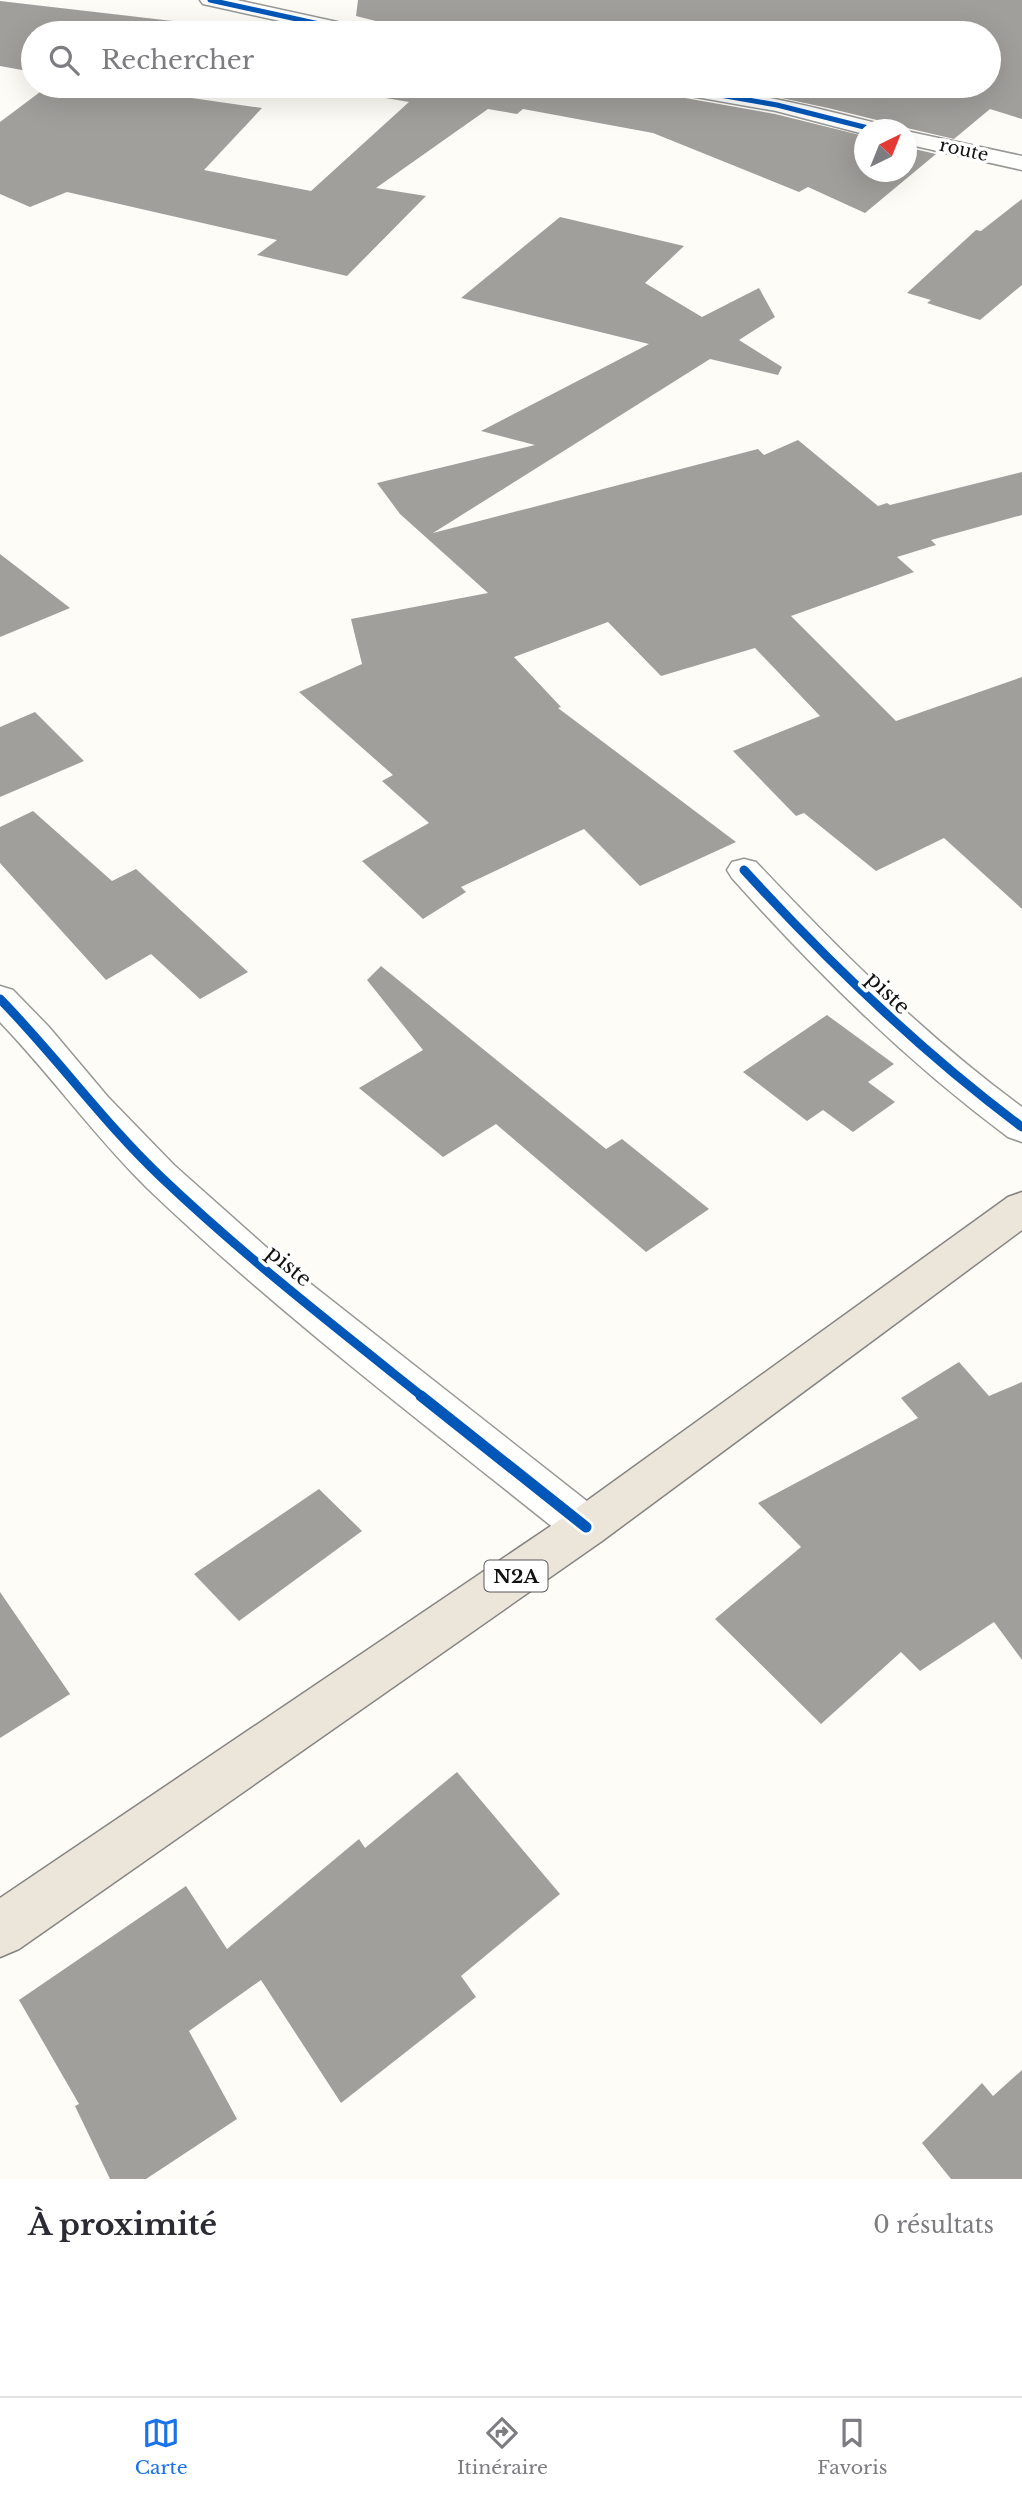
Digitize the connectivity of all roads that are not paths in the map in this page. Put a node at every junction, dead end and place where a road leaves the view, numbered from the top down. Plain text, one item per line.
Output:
1 (210, 0) edge
2 (305, 21) edge
3 (737, 98) edge
4 (854, 124) edge
5 (917, 139) edge
6 (1022, 163) edge
7 (744, 870) dead end
8 (0, 999) edge
9 (1022, 1127) edge
10 (1022, 1208) edge
11 (586, 1527) junction
12 (0, 1930) edge

1 - 2 street
3 - 4 street
5 - 6 street, route
7 - 9 street, piste
8 - 11 street, piste
10 - 11 highway, N2A
11 - 12 highway, N2A

